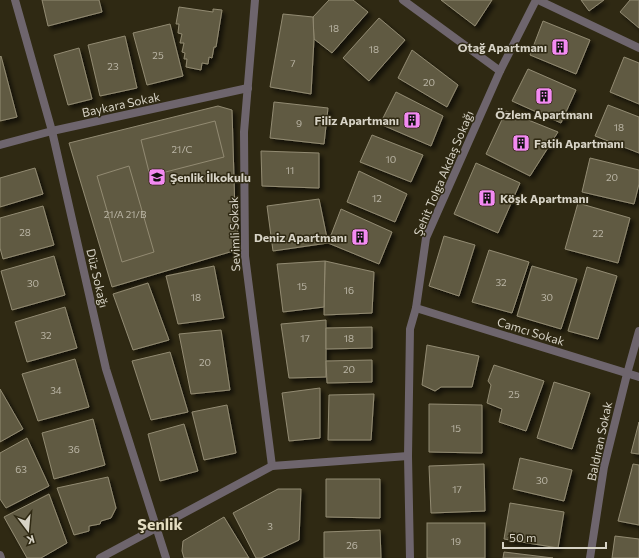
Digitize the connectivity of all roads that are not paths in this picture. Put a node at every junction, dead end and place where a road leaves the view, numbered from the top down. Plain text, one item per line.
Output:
1 (16, 0) edge
2 (255, 0) edge
3 (403, 0) edge
4 (537, 0) edge
5 (639, 48) edge
6 (500, 71) junction
7 (248, 88) junction
8 (52, 131) junction
9 (0, 145) edge
10 (416, 308) junction
11 (639, 331) edge
12 (627, 374) junction
13 (639, 377) edge
14 (408, 456) junction
15 (272, 466) junction
16 (157, 527) junction
17 (0, 555) edge
18 (2, 558) edge
19 (100, 558) edge
20 (166, 558) edge
21 (410, 558) edge
22 (590, 558) edge

1 - 8 street, Düz Sokağı
2 - 7 street, Sevimli Sokak
3 - 6 street
4 - 5 street
4 - 6 street, Şehit Tolga Akdaş Sokağı
6 - 10 street, Şehit Tolga Akdaş Sokağı
7 - 8 street, Baykara Sokak
7 - 15 street, Sevimli Sokak
8 - 9 street, Baykara Sokak
8 - 16 street, Düz Sokağı
10 - 12 street, Camcı Sokak
10 - 14 street, Şehit Tolga Akdaş Sokağı
11 - 12 street, Baldıran Sokak
12 - 13 street, Camcı Sokak
12 - 22 street, Baldıran Sokak
14 - 15 street
14 - 21 street, Şehit Tolga Akdaş Sokağı
15 - 16 street
16 - 19 street
16 - 20 street, Düz Sokağı
17 - 18 street

